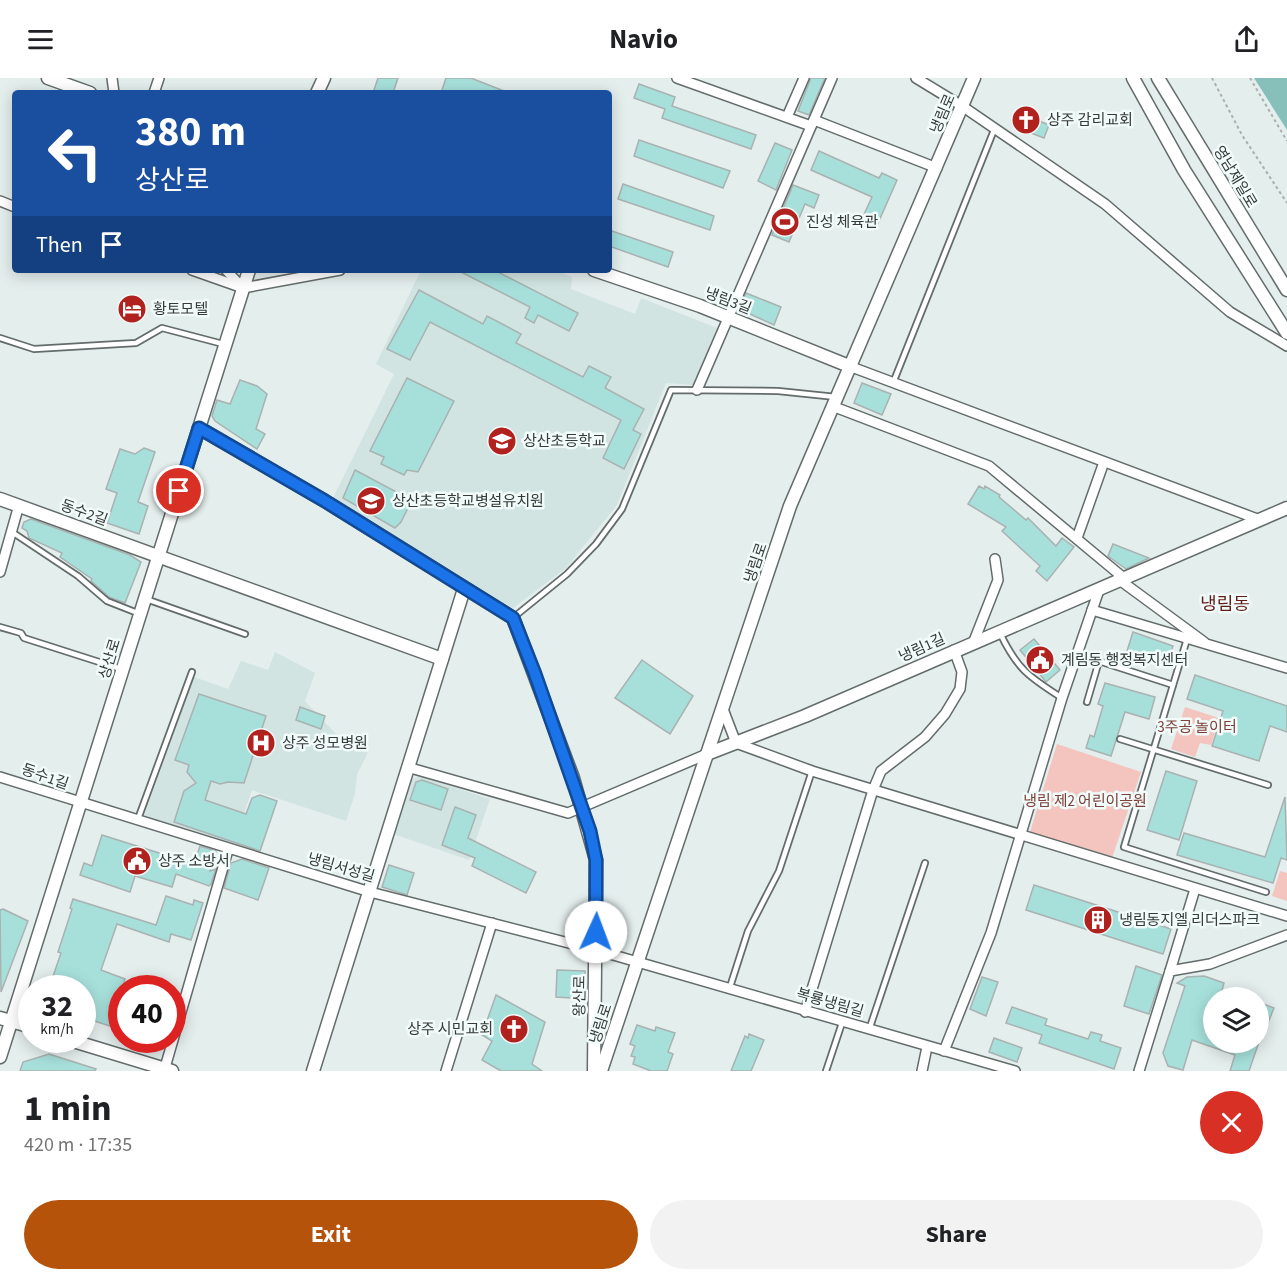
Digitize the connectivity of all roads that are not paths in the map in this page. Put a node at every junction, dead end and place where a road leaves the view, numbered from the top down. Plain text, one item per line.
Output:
1 (48, 78) edge
2 (676, 78) edge
3 (804, 78) edge
4 (832, 78) edge
5 (916, 78) edge
6 (974, 78) edge
7 (1132, 78) edge
8 (1158, 78) edge
9 (82, 90) edge
10 (962, 106) junction
11 (787, 117) junction
12 (812, 123) junction
13 (994, 130) junction
14 (937, 168) junction
15 (200, 273) edge
16 (229, 273) edge
17 (248, 273) edge
18 (324, 273) edge
19 (603, 273) edge
20 (243, 288) junction
21 (1287, 290) edge
22 (728, 317) junction
23 (1287, 333) edge
24 (0, 338) edge
25 (224, 344) junction
26 (1287, 346) edge
27 (849, 366) junction
28 (893, 383) junction
29 (697, 390) junction
30 (834, 401) junction
31 (199, 428) junction
32 (1104, 462) junction
33 (0, 498) edge
34 (19, 505) junction
35 (1287, 508) edge
36 (1260, 520) junction
37 (12, 532) junction
38 (1077, 538) junction
39 (158, 555) junction
40 (995, 559) dead end
41 (0, 572) edge
42 (1123, 580) junction
43 (464, 589) junction
44 (1099, 590) junction
45 (145, 599) junction
46 (1092, 610) junction
47 (140, 614) junction
48 (513, 618) junction
49 (0, 627) edge
50 (998, 631) junction
51 (245, 634) dead end
52 (1187, 639) junction
53 (974, 641) junction
54 (1209, 645) junction
55 (954, 650) junction
56 (442, 659) junction
57 (1287, 668) edge
58 (123, 670) junction
59 (192, 672) dead end
60 (1173, 684) junction
61 (1062, 698) junction
62 (1087, 702) dead end
63 (723, 709) junction
64 (1120, 739) dead end
65 (736, 743) junction
66 (1153, 748) junction
67 (707, 754) junction
68 (407, 767) junction
69 (812, 771) junction
70 (0, 777) edge
71 (1268, 785) dead end
72 (873, 790) junction
73 (81, 804) junction
74 (582, 806) junction
75 (137, 822) junction
76 (1020, 835) junction
77 (228, 850) junction
78 (925, 863) dead end
79 (1196, 889) junction
80 (369, 892) junction
81 (1266, 892) dead end
82 (1287, 916) edge
83 (492, 923) junction
84 (1287, 935) edge
85 (596, 950) junction
86 (637, 964) junction
87 (1170, 971) junction
88 (729, 990) junction
89 (805, 1012) junction
90 (6, 1020) edge
91 (842, 1023) junction
92 (617, 1024) junction
93 (868, 1030) junction
94 (927, 1047) junction
95 (96, 1048) edge
96 (944, 1052) junction
97 (0, 1057) edge
98 (594, 1057) junction
99 (167, 1070) edge
100 (313, 1071) edge
101 (446, 1071) edge
102 (594, 1071) edge
103 (601, 1071) edge
104 (826, 1071) edge
105 (922, 1071) edge
106 (1015, 1071) edge
107 (1139, 1071) edge

1 - 9 street
2 - 11 street
3 - 11 street
4 - 12 street
5 - 10 street
6 - 10 street, 냉림로
7 - 23 street
8 - 21 street, 영남제일로
10 - 13 street
10 - 14 street, 냉림로
11 - 12 street
12 - 14 street
12 - 22 street
13 - 26 street
13 - 28 lane
14 - 27 street, 냉림로
15 - 20 street
16 - 20 street
17 - 20 street, 상산로
18 - 20 street
19 - 22 street, 냉림3길
20 - 25 street, 상산로
22 - 27 street, 냉림3길
22 - 29 street
24 - 25 lane
25 - 31 street, 상산로
27 - 28 street
27 - 30 street, 냉림로
28 - 32 street
29 - 30 lane
29 - 48 lane
30 - 38 street
30 - 63 street, 냉림로
31 - 39 street, 상산로
31 - 43 street
32 - 36 street
32 - 38 street
33 - 34 street, 동수2길
34 - 37 street
34 - 39 street, 동수2길
35 - 36 street, 냉림1길
36 - 42 street, 냉림1길
37 - 41 street
37 - 47 lane
38 - 42 street
39 - 45 street, 상산로
39 - 56 street, 동수2길
40 - 53 street
42 - 44 street, 냉림1길
42 - 54 street
43 - 48 street
43 - 56 street
44 - 46 street
44 - 50 street, 냉림1길
45 - 47 street, 상산로
45 - 51 lane
46 - 52 street
46 - 61 street
47 - 58 street, 상산로
48 - 74 street, 왕산로
49 - 58 lane
50 - 53 street, 냉림1길
50 - 61 lane
52 - 54 street
52 - 60 lane
53 - 55 street, 냉림1길
54 - 57 street
55 - 65 street, 냉림1길
55 - 72 street
56 - 68 street
58 - 73 street, 상산로
59 - 75 lane
60 - 62 lane
60 - 66 lane
61 - 76 street
63 - 65 street
63 - 67 street, 냉림로
64 - 66 lane
65 - 67 street, 냉림1길
65 - 69 street
66 - 71 lane
66 - 81 lane
67 - 74 street, 냉림1길
67 - 86 street, 냉림로
68 - 74 street, 냉림1길
68 - 80 street
69 - 72 street
69 - 88 lane
70 - 73 street, 동수1길
72 - 76 street
72 - 89 street
73 - 75 street, 냉림서성길
73 - 90 street, 상산로
74 - 85 street, 왕산로
75 - 77 street, 냉림서성길
76 - 79 street
76 - 96 street
77 - 80 street, 냉림서성길
77 - 99 street
78 - 93 lane
79 - 82 street
79 - 87 street
80 - 83 street, 냉림서성길
80 - 100 street
83 - 85 street, 냉림서성길
83 - 101 street
84 - 87 street
85 - 86 street, 냉림서성길
85 - 98 street, 왕산로
86 - 88 street, 복룡냉림길
86 - 92 street, 냉림로
87 - 107 street
88 - 89 street, 복룡냉림길
89 - 91 street, 복룡냉림길
90 - 97 street, 상산로
91 - 93 street, 복룡냉림길
91 - 104 lane
92 - 98 street
92 - 103 street, 냉림로
93 - 94 street, 복룡냉림길
94 - 96 street, 복룡냉림길
94 - 105 street
95 - 99 street
96 - 106 street, 복룡냉림길
98 - 102 street, 왕산로

